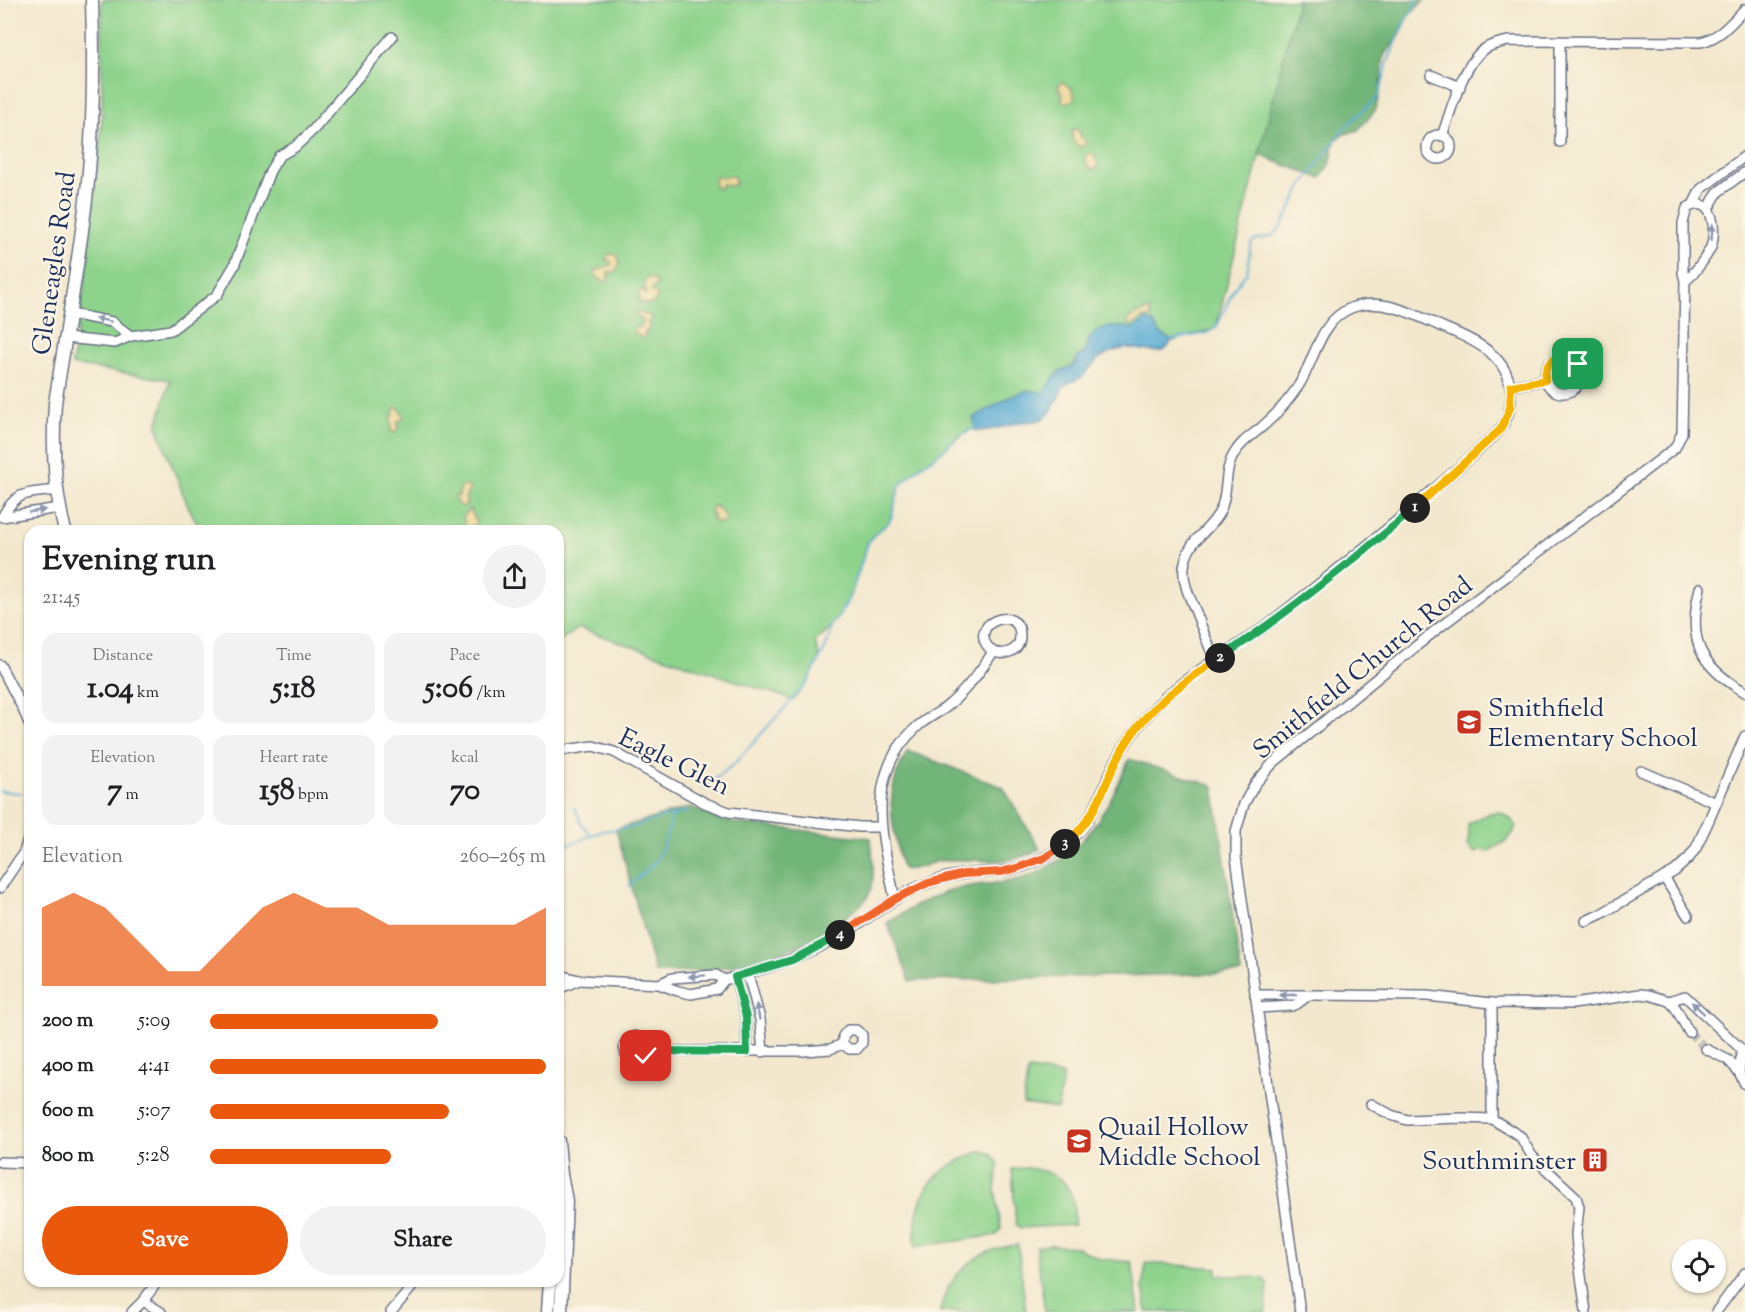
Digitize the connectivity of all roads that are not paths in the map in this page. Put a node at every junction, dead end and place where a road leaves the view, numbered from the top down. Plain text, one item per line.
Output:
1 (92, 0) edge
2 (1745, 9) edge
3 (392, 37) dead end
4 (1560, 42) junction
5 (1431, 75) dead end
6 (1460, 87) junction
7 (1442, 136) dead end
8 (1560, 142) dead end
9 (1745, 156) edge
10 (1745, 172) edge
11 (1693, 205) junction
12 (1708, 209) junction
13 (1685, 281) junction
14 (70, 314) junction
15 (131, 336) junction
16 (66, 338) junction
17 (1545, 380) junction
18 (1511, 386) junction
19 (57, 490) junction
20 (59, 508) junction
21 (1, 518) edge
22 (63, 525) edge
23 (1700, 588) dead end
24 (993, 652) dead end
25 (1216, 661) junction
26 (0, 665) edge
27 (1745, 692) edge
28 (24, 711) edge
29 (1745, 736) edge
30 (564, 750) edge
31 (1641, 771) dead end
32 (1716, 803) junction
33 (881, 826) junction
34 (24, 852) edge
35 (1664, 877) junction
36 (0, 888) edge
37 (895, 899) junction
38 (1688, 916) dead end
39 (1586, 921) dead end
40 (748, 974) junction
41 (564, 977) edge
42 (735, 977) junction
43 (579, 980) junction
44 (724, 980) junction
45 (659, 984) junction
46 (564, 986) edge
47 (1255, 995) junction
48 (1309, 995) junction
49 (1669, 1001) junction
50 (1492, 1003) junction
51 (1257, 1008) junction
52 (1689, 1032) tunnel mouth
53 (843, 1044) dead end
54 (1706, 1049) tunnel mouth
55 (648, 1051) dead end
56 (747, 1052) junction
57 (763, 1052) junction
58 (1739, 1072) junction
59 (1745, 1084) edge
60 (1371, 1104) dead end
61 (1492, 1119) junction
62 (0, 1162) edge
63 (24, 1163) edge
64 (564, 1191) edge
65 (564, 1245) edge
66 (1745, 1272) edge
67 (154, 1287) edge
68 (412, 1287) edge
69 (550, 1287) edge
70 (562, 1287) edge
71 (143, 1301) junction
72 (132, 1312) edge
73 (161, 1312) edge
74 (392, 1312) edge
75 (548, 1312) edge
76 (561, 1312) edge
77 (1300, 1312) edge
78 (1586, 1312) edge
79 (1716, 1312) edge

1 - 14 street, Gleneagles Road
2 - 4 street
3 - 15 street
4 - 6 street
4 - 8 street
5 - 6 street
6 - 7 street
9 - 11 street, Smithfield Church Road
10 - 12 street
11 - 12 street
11 - 13 street, Smithfield Church Road
13 -> 12 street
13 - 47 street, Smithfield Church Road
15 -> 14 street
14 - 16 street, Gleneagles Road
15 - 16 street
16 - 19 street, Gleneagles Road
17 - 17 street
17 - 18 street
18 - 25 street
18 - 25 street
19 - 20 street, Gleneagles Road
19 - 21 street
21 -> 20 street
20 - 22 street, Gleneagles Road
23 - 27 street
24 - 33 street
25 - 37 street
26 - 28 street
29 - 32 street
30 - 33 street, Eagle Glen
31 - 32 street
32 - 35 street
33 - 37 street
34 - 36 street
35 - 38 street
35 - 39 street
37 - 40 street
40 - 42 street
57 -> 40 street
41 - 43 street
42 - 44 street
42 - 56 street
43 - 45 street
43 - 46 street
44 -> 45 street
44 - 45 street
48 -> 47 street
47 - 51 street, Smithfield Church Road
48 - 50 street
48 - 51 street
49 - 50 street
49 - 52 street
58 -> 49 street
50 - 61 street
51 - 77 street, Smithfield Church Road
53 - 57 street
54 - 58 street
55 - 56 street
56 - 57 street
58 - 59 street
60 - 61 street
61 - 78 street
62 - 63 street
64 - 65 street
66 - 79 street
67 - 71 street
68 - 74 street
69 - 75 street
70 - 76 street
71 - 72 street
71 - 73 street

